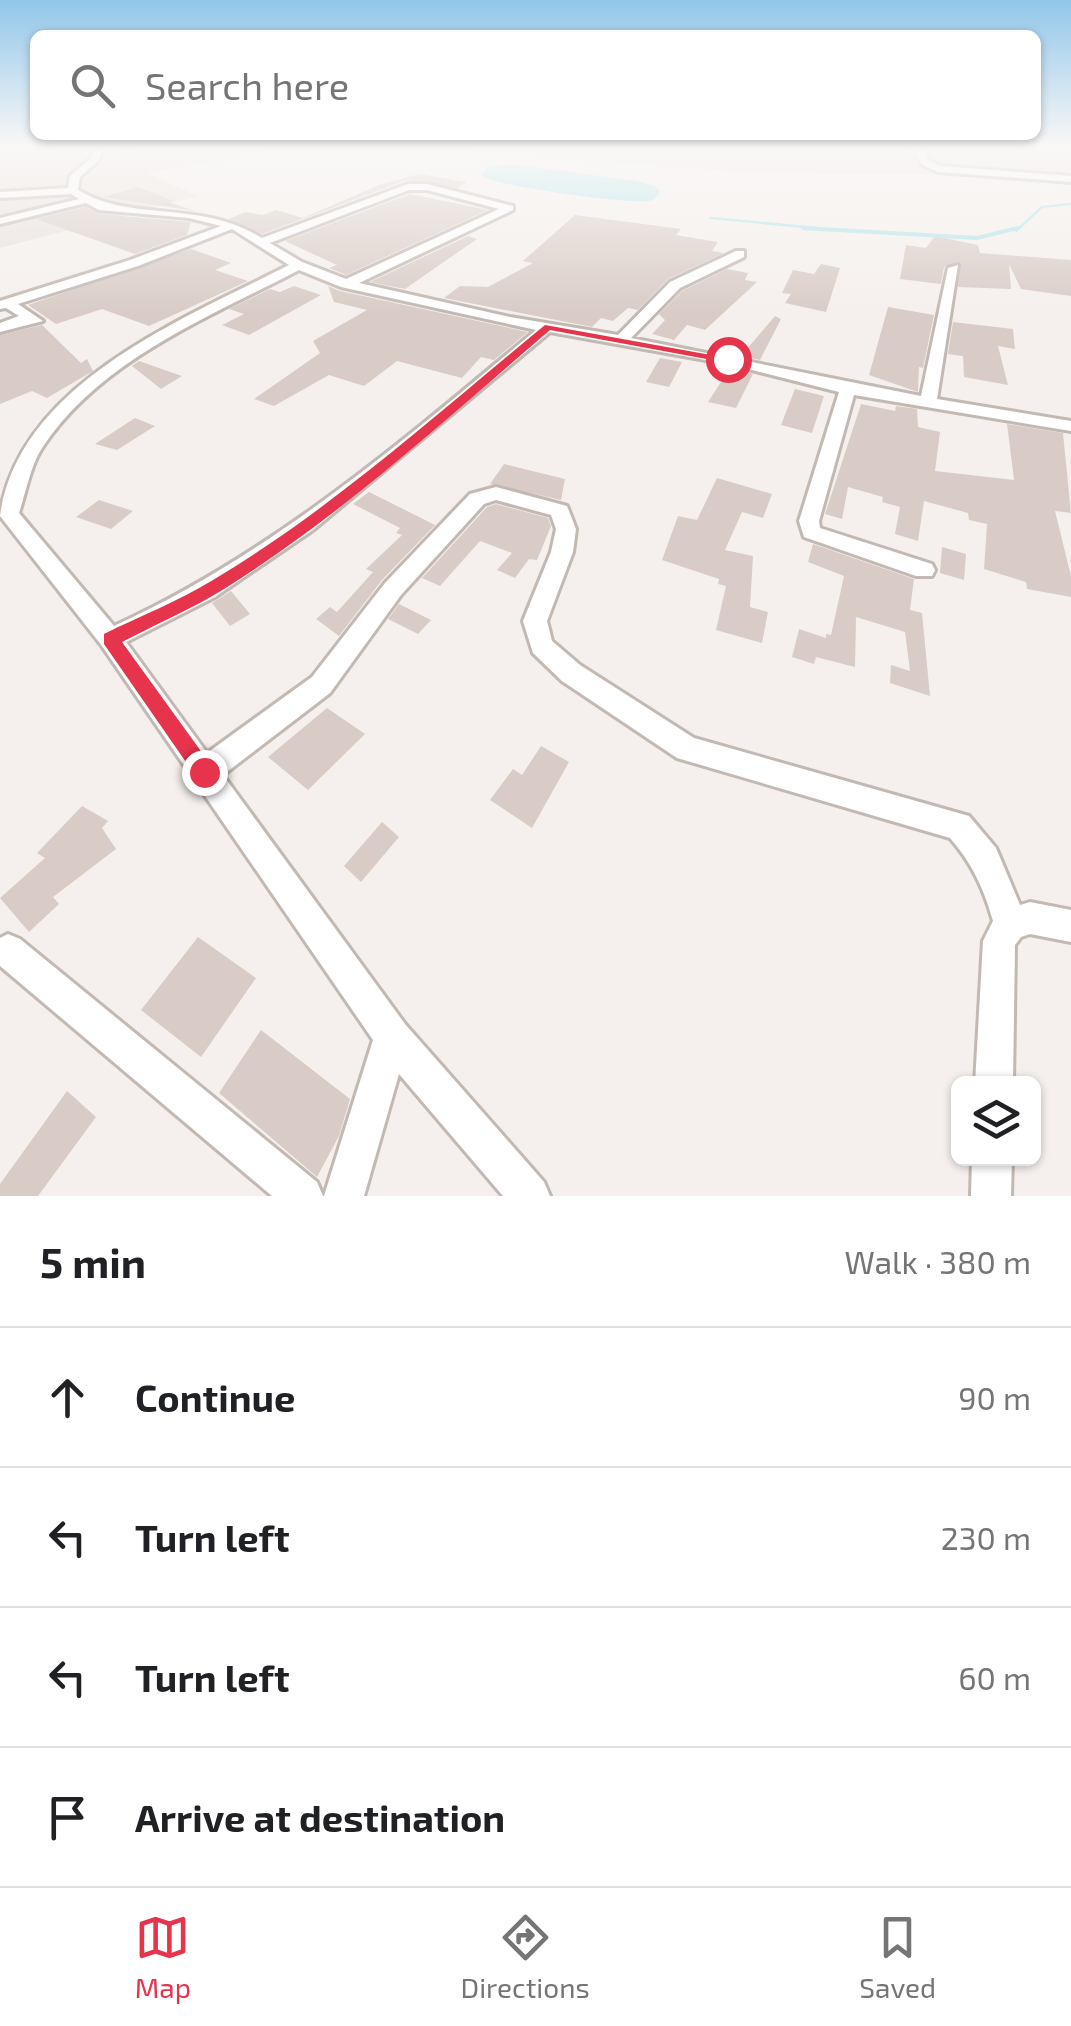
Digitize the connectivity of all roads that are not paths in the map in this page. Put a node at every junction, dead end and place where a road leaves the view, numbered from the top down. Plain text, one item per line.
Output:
1 (59, 202) edge
2 (88, 202) edge
3 (368, 202) edge
4 (490, 202) edge
5 (0, 220) edge
6 (233, 225) junction
7 (264, 241) junction
8 (740, 254) dead end
9 (298, 265) junction
10 (954, 268) dead end
11 (346, 284) junction
12 (4, 304) edge
13 (548, 327) junction
14 (0, 328) edge
15 (623, 338) junction
16 (848, 389) junction
17 (928, 401) junction
18 (1067, 425) edge
19 (1071, 443) edge
20 (924, 570) dead end
21 (110, 639) junction
22 (204, 772) junction
23 (1010, 924) junction
24 (1071, 926) edge
25 (8, 951) dead end
26 (392, 1037) junction
27 (994, 1076) edge
28 (992, 1166) edge
29 (304, 1196) edge
30 (344, 1196) edge
31 (530, 1196) edge
32 (990, 1196) edge

1 - 5 street
2 - 6 street
3 - 7 street
4 - 11 street
6 - 7 street
6 - 12 street
7 - 9 street
8 - 15 street
9 - 11 street
9 - 21 street
10 - 17 street
11 - 13 street
12 - 14 street
13 - 15 street
13 - 21 street
15 - 16 street
16 - 17 street
16 - 20 street
17 - 18 street
18 - 19 street
21 - 22 street
22 - 23 street
22 - 26 street
23 - 24 street
23 - 27 street
25 - 29 street
26 - 30 street
26 - 31 street
28 - 32 street

